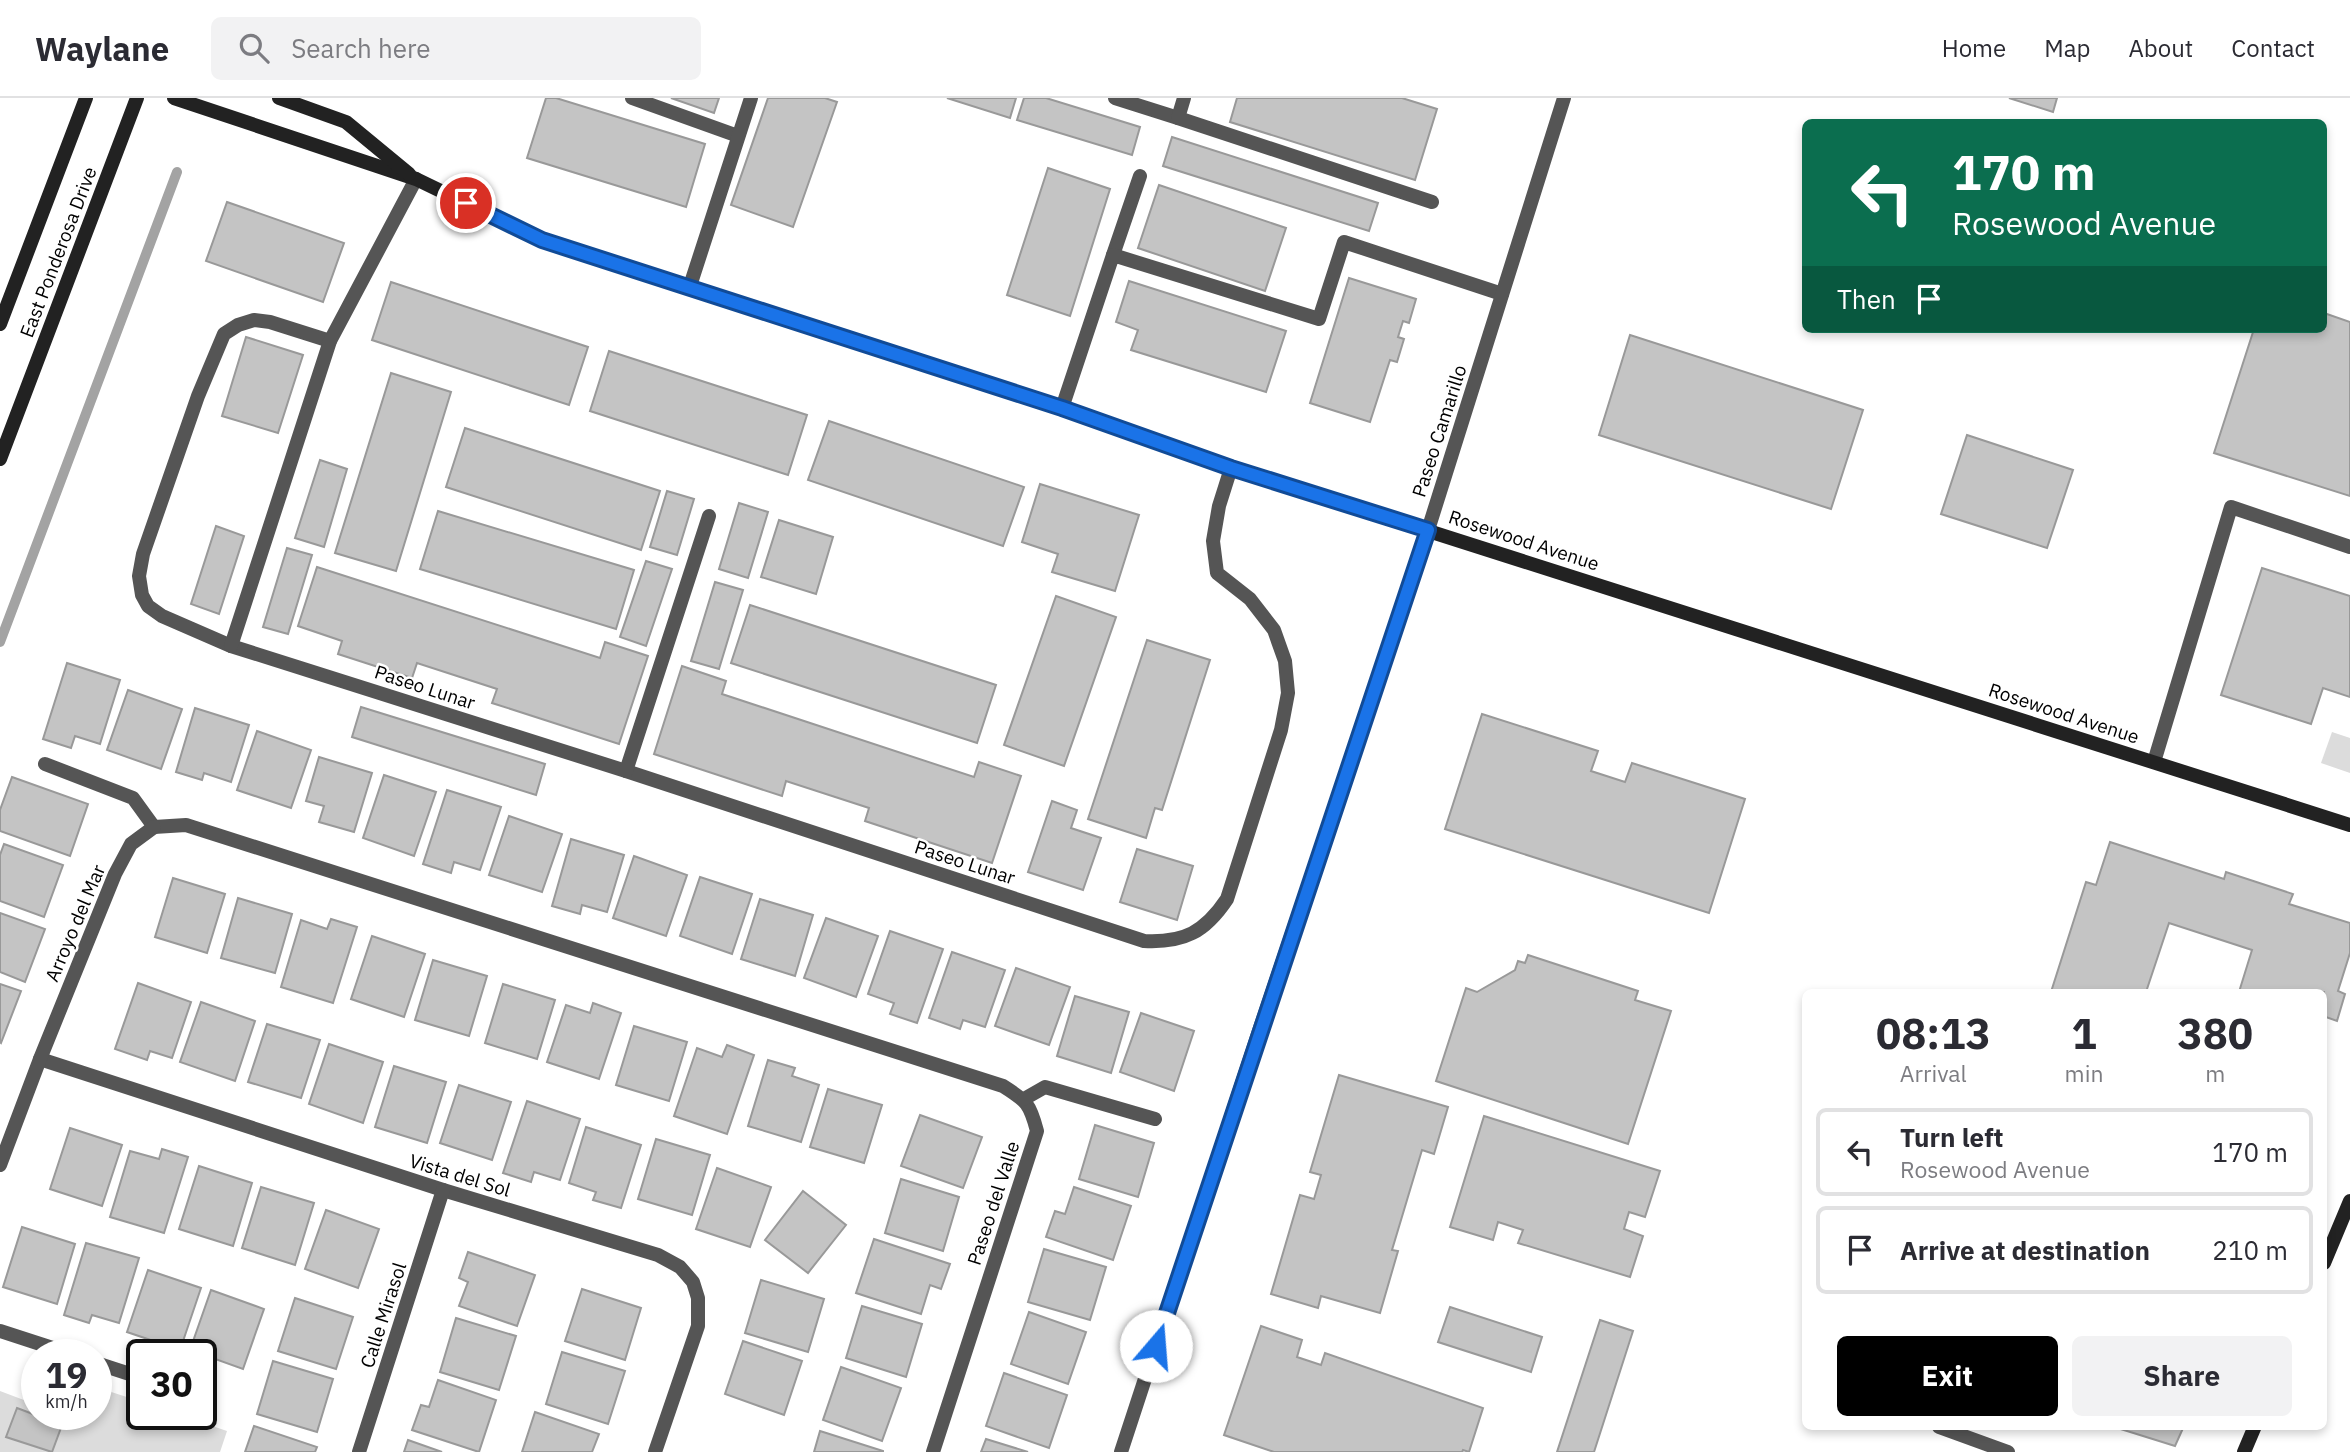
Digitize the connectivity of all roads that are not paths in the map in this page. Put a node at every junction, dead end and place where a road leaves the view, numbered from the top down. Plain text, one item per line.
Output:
1 (86, 98) edge
2 (137, 98) edge
3 (174, 98) edge
4 (279, 98) edge
5 (632, 98) edge
6 (751, 98) edge
7 (1115, 98) edge
8 (1184, 98) edge
9 (1564, 98) edge
10 (1178, 118) junction
11 (738, 136) junction
12 (1140, 176) dead end
13 (416, 179) junction
14 (1432, 202) dead end
15 (1113, 256) junction
16 (689, 289) junction
17 (1502, 293) junction
18 (0, 324) edge
19 (330, 341) junction
20 (1062, 408) junction
21 (0, 459) edge
22 (1231, 468) junction
23 (709, 516) dead end
24 (1428, 530) junction
25 (2350, 547) edge
26 (231, 646) junction
27 (2154, 762) junction
28 (45, 764) dead end
29 (626, 771) junction
30 (2350, 825) edge
31 (154, 827) junction
32 (40, 1059) junction
33 (1024, 1099) junction
34 (1154, 1119) dead end
35 (0, 1165) edge
36 (443, 1190) junction
37 (2350, 1202) edge
38 (2327, 1256) edge
39 (0, 1331) edge
40 (25, 1339) edge
41 (1947, 1430) edge
42 (2253, 1430) edge
43 (359, 1452) edge
44 (655, 1452) edge
45 (933, 1452) edge
46 (1121, 1452) edge
47 (2008, 1452) edge
48 (2244, 1452) edge

1 - 18 main road, East Ponderosa Drive
2 - 21 main road, East Ponderosa Drive
3 - 13 main road, Rosewood Avenue
4 - 13 main road, Rosewood Avenue
5 - 11 street
6 - 11 street
7 - 10 street
8 - 10 street
9 - 17 street, Paseo Camarillo
10 - 14 street
11 - 16 street
12 - 15 street
13 - 16 main road, Rosewood Avenue
13 - 19 street
15 - 17 street
15 - 20 street
16 - 20 main road, Rosewood Avenue
17 - 24 street, Paseo Camarillo
19 - 26 street
19 - 26 street, Paseo Lunar
20 - 22 main road, Rosewood Avenue
22 - 24 main road, Rosewood Avenue
22 - 29 street, Paseo Lunar
23 - 29 street
24 - 27 main road, Rosewood Avenue
24 - 46 street, Paseo Camarillo
25 - 27 street
26 - 29 street, Paseo Lunar
27 - 30 main road, Rosewood Avenue
28 - 31 street
31 - 32 street, Arroyo del Mar
31 - 33 street
32 - 35 street, Arroyo del Mar
32 - 36 street, Vista del Sol
33 - 34 street
33 - 45 street, Paseo del Valle
36 - 43 street, Calle Mirasol
36 - 44 street, Vista del Sol
37 - 38 main road
39 - 40 street
41 - 47 street
42 - 48 main road

